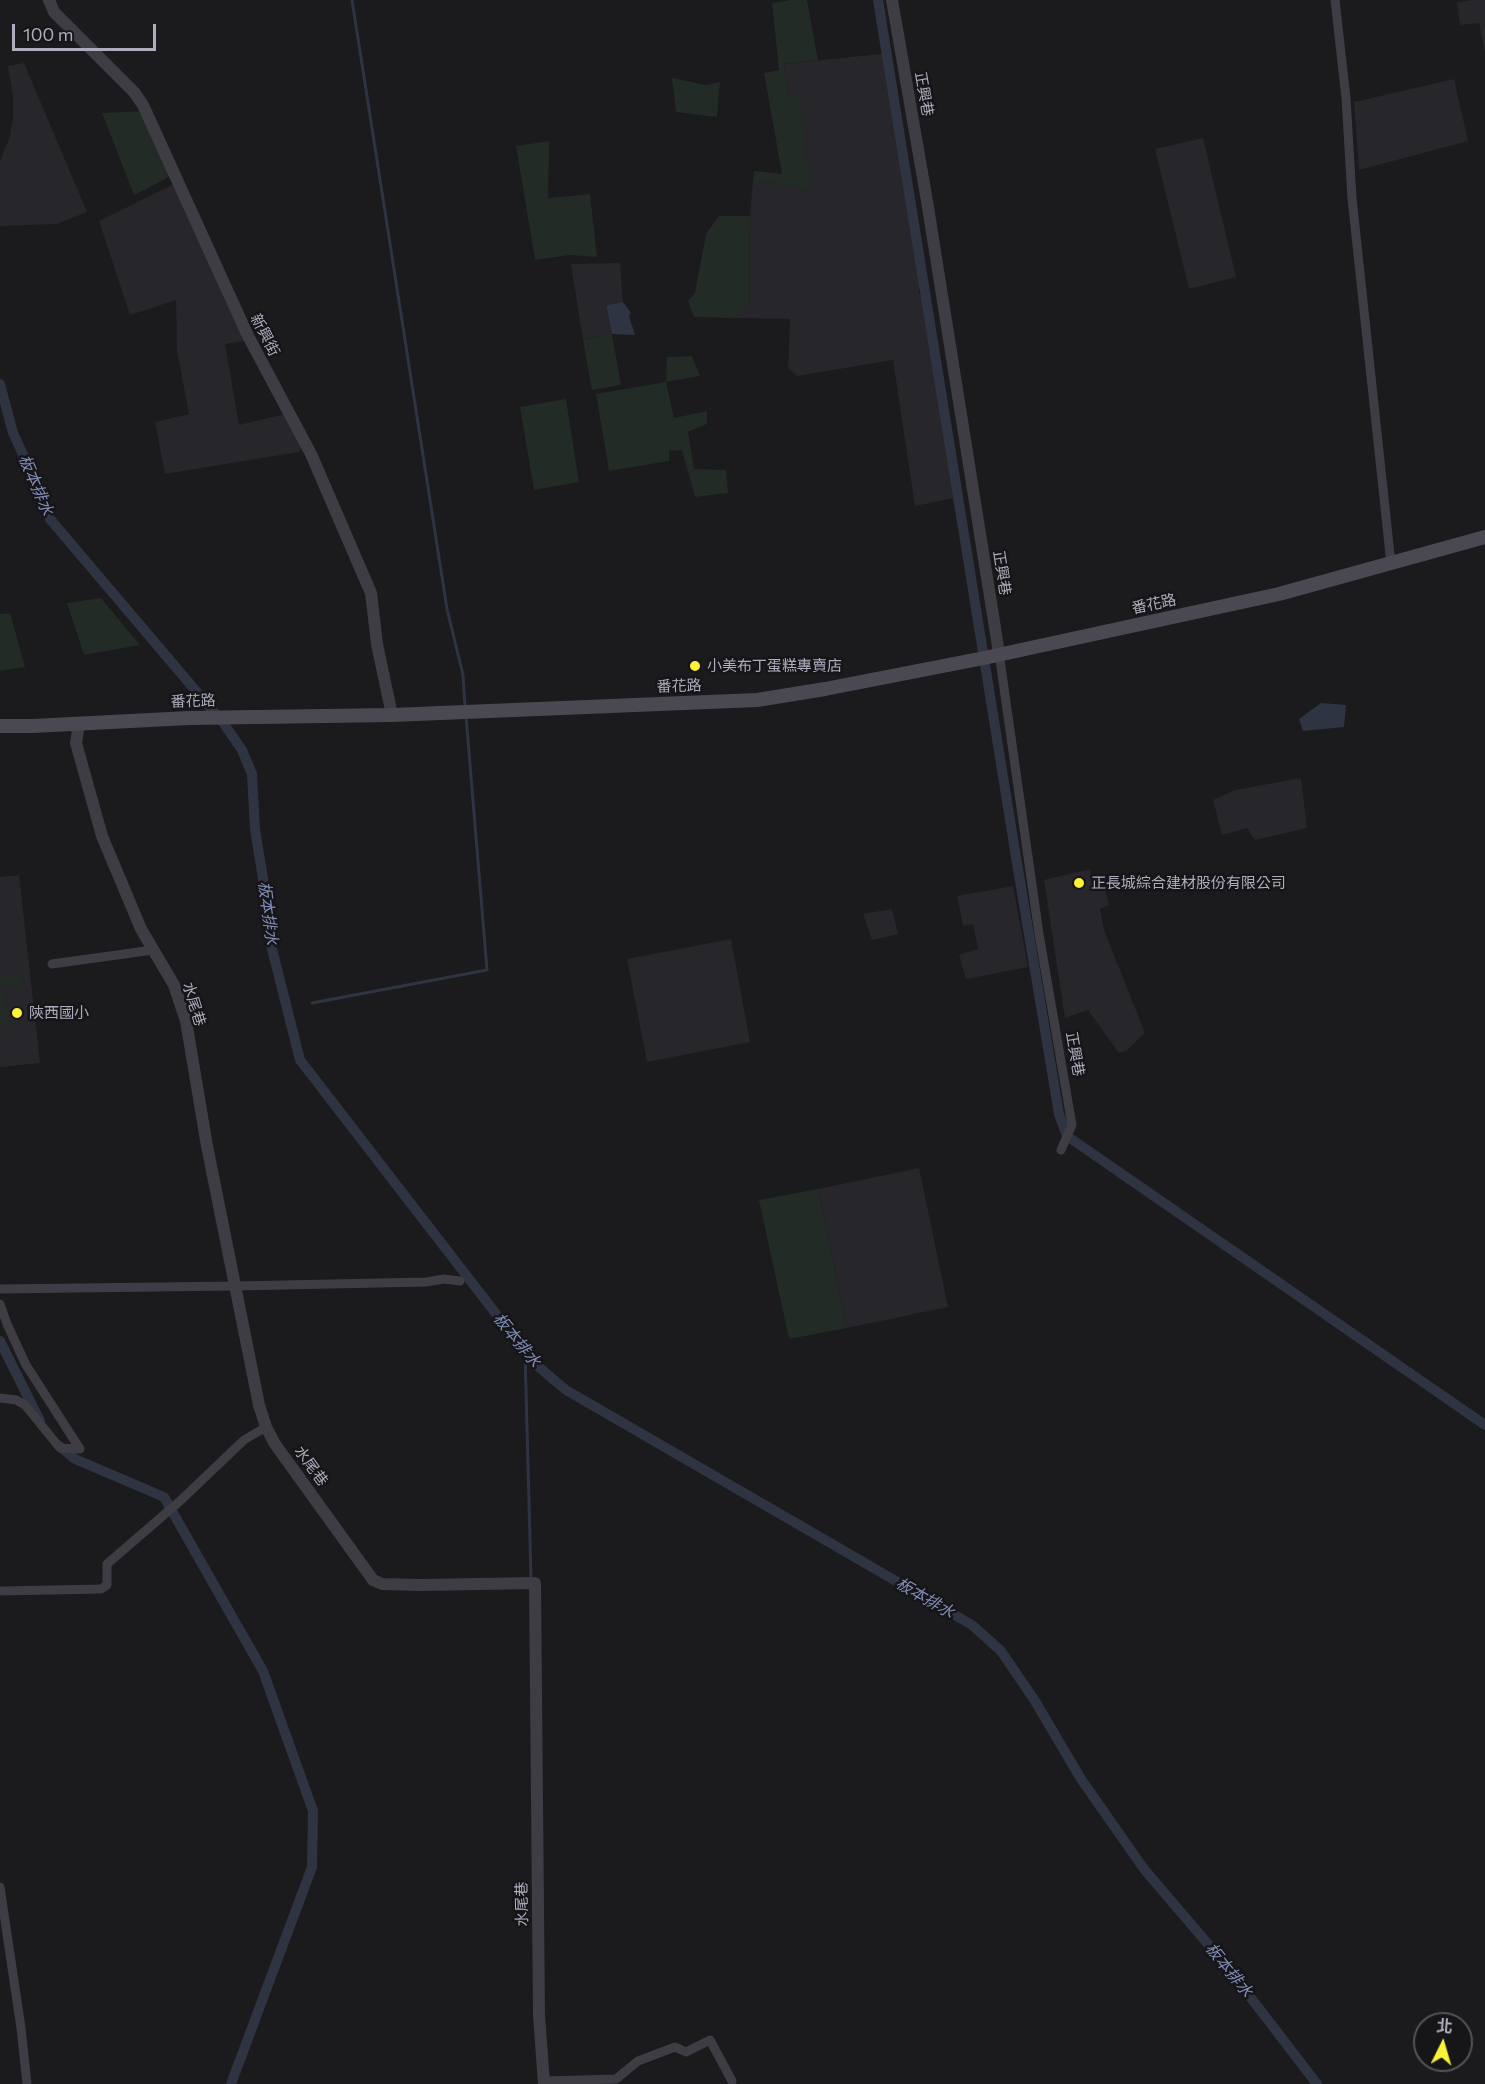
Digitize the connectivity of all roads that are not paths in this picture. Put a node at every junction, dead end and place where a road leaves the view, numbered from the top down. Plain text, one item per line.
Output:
1 (49, 0) edge
2 (892, 0) edge
3 (1335, 0) edge
4 (1485, 537) edge
5 (1391, 564) junction
6 (999, 653) junction
7 (392, 715) junction
8 (79, 724) junction
9 (0, 726) edge
10 (153, 950) junction
11 (52, 964) dead end
12 (1061, 1150) dead end
13 (460, 1281) dead end
14 (236, 1286) junction
15 (0, 1289) edge
16 (0, 1304) edge
17 (0, 1398) edge
18 (266, 1427) junction
19 (0, 1592) edge
20 (0, 1887) edge
21 (732, 2081) dead end
22 (544, 2082) edge
23 (27, 2084) edge

1 - 7 street, 新興街
2 - 6 street, 正興巷
3 - 5 street
4 - 5 main road, 番花路
5 - 6 main road, 番花路
6 - 7 main road, 番花路
6 - 12 street, 正興巷
7 - 8 main road, 番花路
8 - 9 main road, 番花路
8 - 10 street, 水尾巷
10 - 11 street
10 - 14 street, 水尾巷
13 - 14 street
14 - 15 street
14 - 18 street, 水尾巷
16 - 17 street
18 - 19 street
18 - 22 street, 水尾巷
20 - 23 street
21 - 22 street

